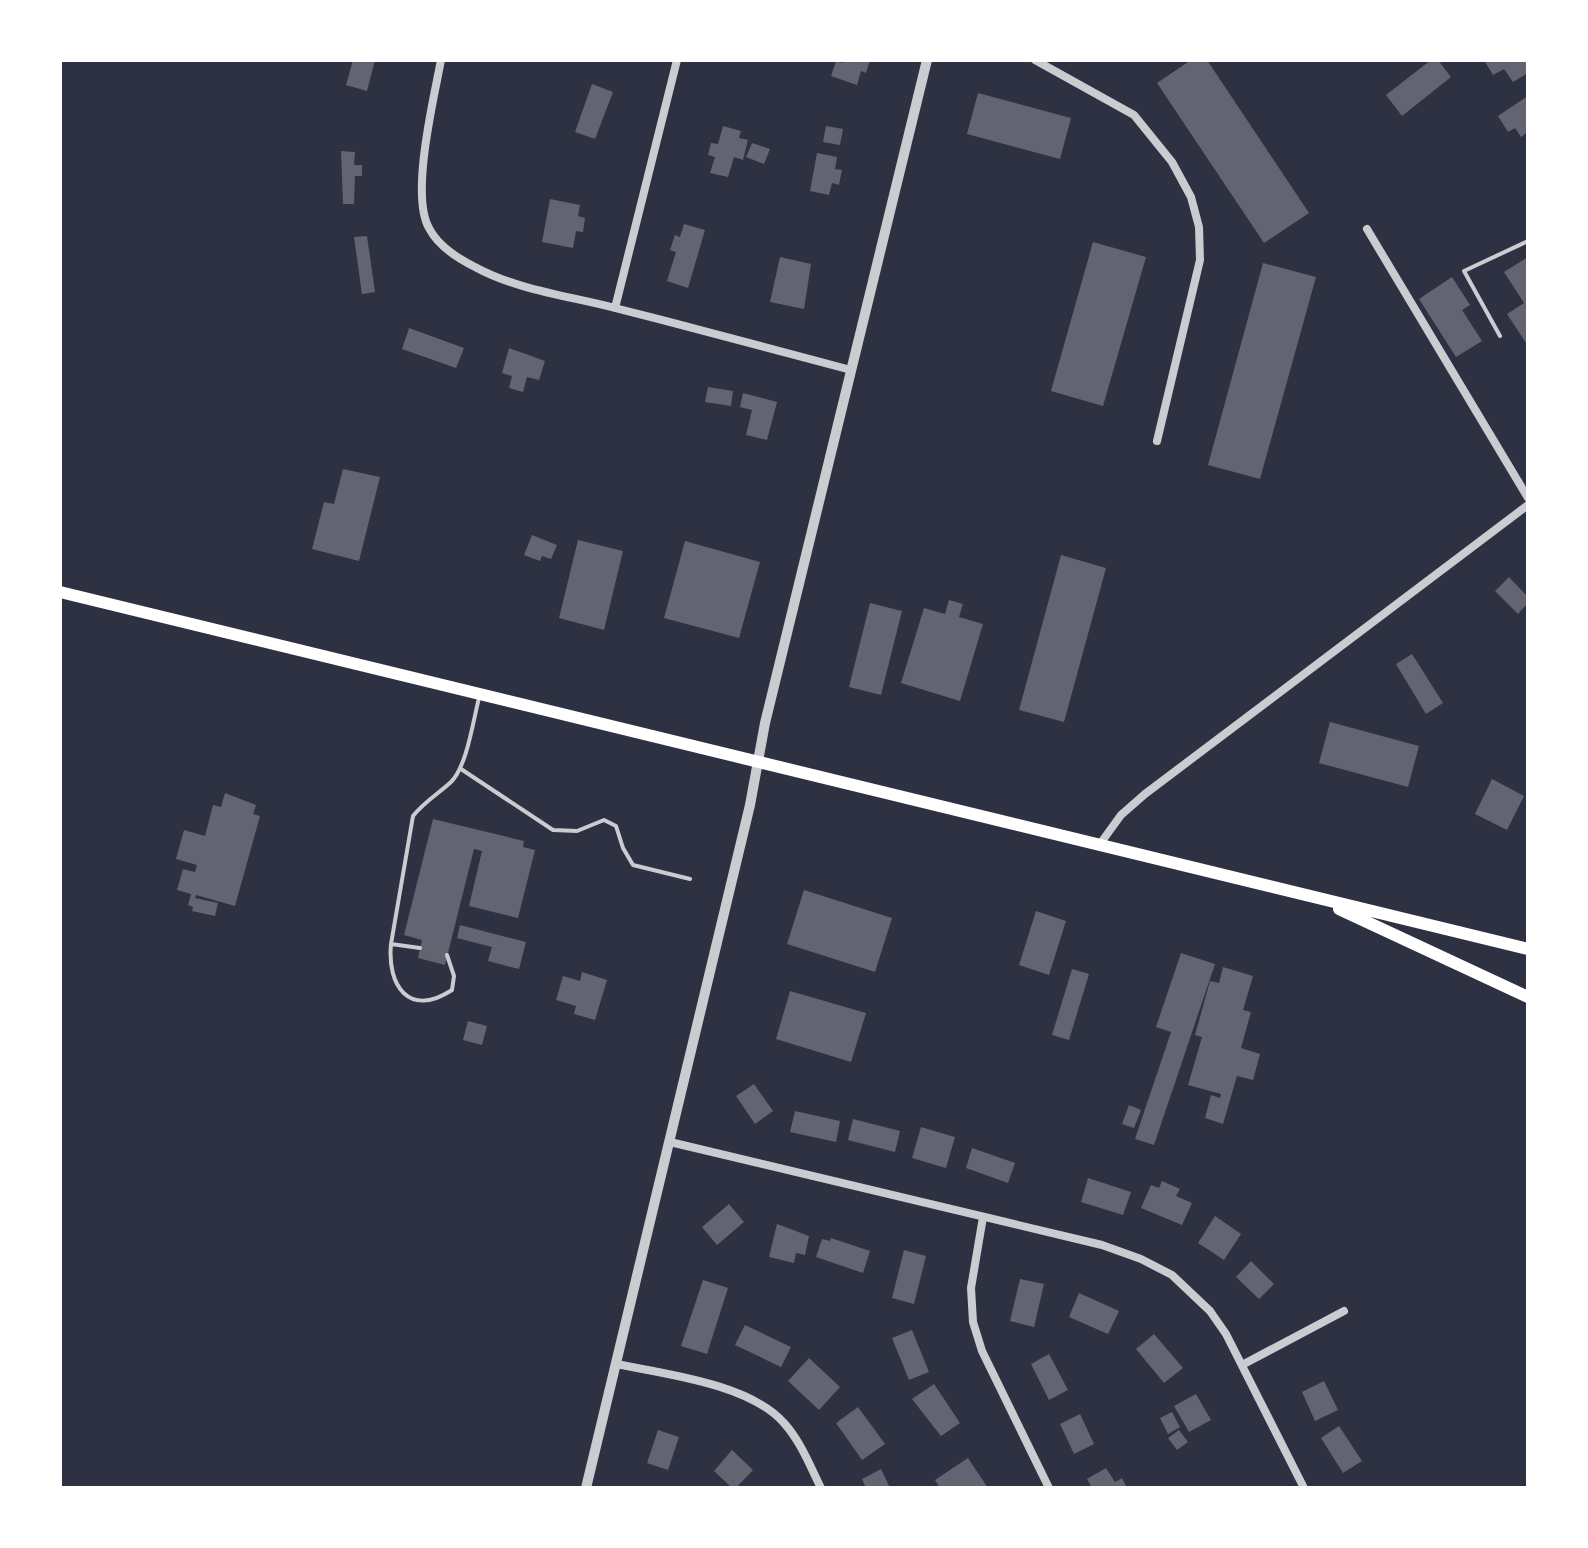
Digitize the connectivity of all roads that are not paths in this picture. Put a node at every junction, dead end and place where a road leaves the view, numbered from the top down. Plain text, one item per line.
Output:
1 (441, 60) edge
2 (677, 60) edge
3 (927, 60) edge
4 (1035, 60) edge
5 (1367, 229) dead end
6 (1528, 241) edge
7 (615, 308) junction
8 (1500, 336) dead end
9 (851, 370) junction
10 (1157, 441) dead end
11 (1528, 498) edge
12 (1528, 505) edge
13 (60, 592) edge
14 (480, 695) junction
15 (757, 763) junction
16 (461, 769) junction
17 (1100, 844) junction
18 (690, 879) dead end
19 (1314, 897) junction
20 (391, 944) junction
21 (420, 948) dead end
22 (1528, 949) edge
23 (447, 955) dead end
24 (1528, 997) edge
25 (670, 1142) junction
26 (983, 1217) junction
27 (1344, 1311) dead end
28 (616, 1364) junction
29 (1242, 1365) junction
30 (586, 1488) edge
31 (821, 1488) edge
32 (1049, 1488) edge
33 (1304, 1488) edge

1 - 7 street
2 - 7 street
3 - 9 street
4 - 10 street
5 - 11 street
6 - 8 lane
7 - 9 street
9 - 15 street
12 - 17 street
13 - 14 highway
14 - 15 highway
14 - 16 lane
15 - 17 highway
15 - 25 street
16 - 18 lane
16 - 20 lane
17 - 19 highway
19 - 22 highway
19 - 24 highway
20 - 21 lane
20 - 23 lane
25 - 26 street
25 - 28 street
26 - 29 street
26 - 32 street
27 - 29 street
28 - 30 street
28 - 31 street
29 - 33 street

